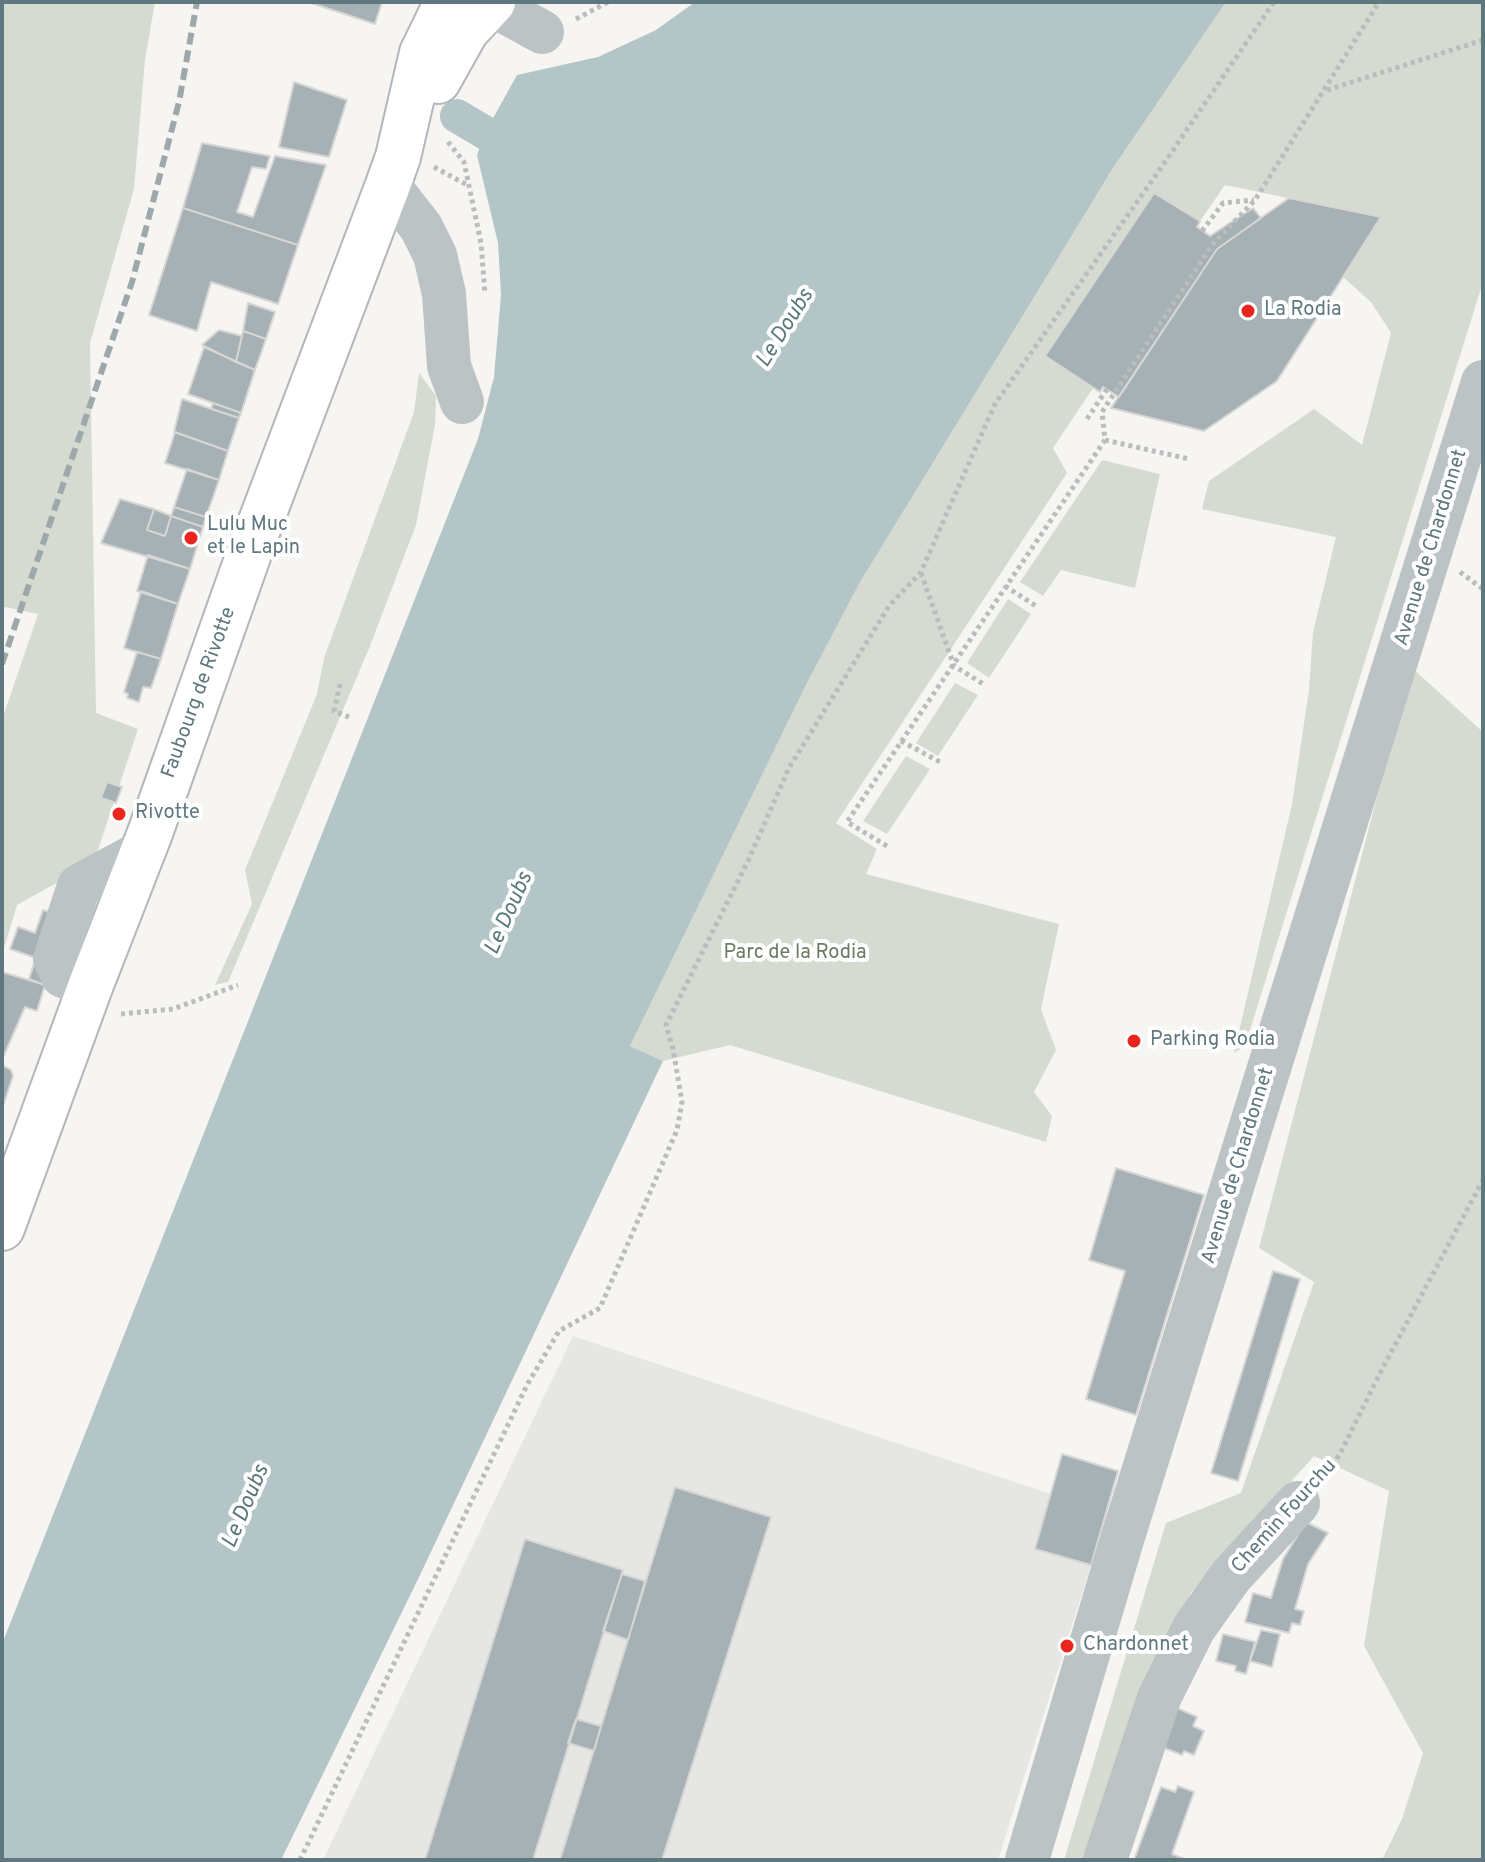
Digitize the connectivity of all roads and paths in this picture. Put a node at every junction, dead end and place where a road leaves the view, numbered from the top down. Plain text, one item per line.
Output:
1 (447, 2) edge
2 (608, 2) edge
3 (1274, 2) edge
4 (1379, 2) edge
5 (492, 3) edge
6 (542, 32) joint
7 (1483, 40) edge
8 (1326, 90) junction
9 (404, 168) junction
10 (469, 186) dead end
11 (1255, 200) junction
12 (1202, 231) dead end
13 (1483, 382) edge
14 (1107, 389) dead end
15 (462, 402) dead end
16 (1087, 419) dead end
17 (1105, 440) junction
18 (1189, 459) dead end
19 (1450, 564) dead end
20 (921, 572) junction
21 (1005, 586) junction
22 (1483, 589) edge
23 (1036, 606) dead end
24 (954, 666) junction
25 (340, 684) dead end
26 (985, 685) dead end
27 (349, 717) dead end
28 (901, 741) junction
29 (942, 763) dead end
30 (887, 846) dead end
31 (238, 985) dead end
32 (103, 1000) junction
33 (1483, 1180) edge
34 (2, 1228) edge
35 (1298, 1503) joint
36 (300, 1860) edge
37 (1027, 1860) edge
38 (1105, 1860) edge

1 - 9 main road, Faubourg de Rivotte
2 - 6 path
3 - 20 path
4 - 8 path
5 - 6 street
5 - 9 main road, Faubourg de Rivotte
7 - 8 path
8 - 11 path
9 - 10 path
9 - 15 street
9 - 32 main road, Faubourg de Rivotte
11 - 12 path
11 - 17 path
13 - 37 street, Avenue de Chardonnet
14 - 16 path
17 - 18 path
17 - 21 path
19 - 22 path
20 - 24 path
20 - 36 path
21 - 23 path
21 - 24 path
24 - 26 path
24 - 28 path
25 - 27 path
28 - 29 path
28 - 30 path
31 - 32 path
32 - 34 main road, Faubourg de Rivotte
33 - 35 path, Chemin Fourchu
35 - 38 street, Chemin Fourchu

